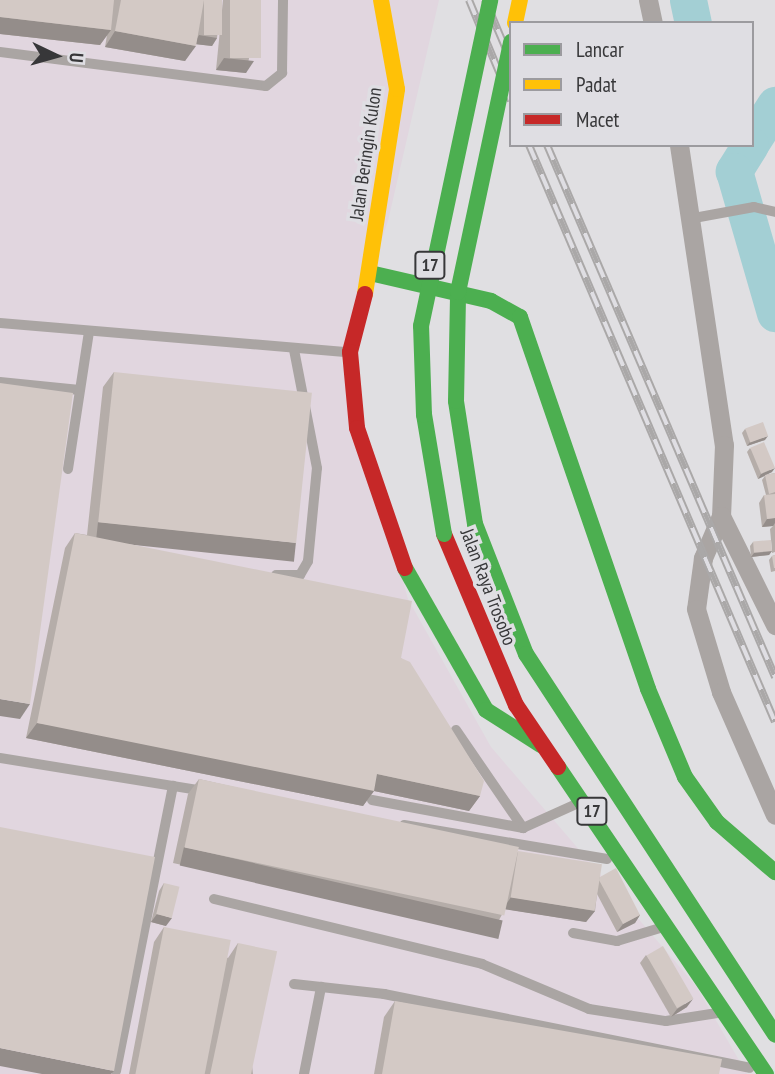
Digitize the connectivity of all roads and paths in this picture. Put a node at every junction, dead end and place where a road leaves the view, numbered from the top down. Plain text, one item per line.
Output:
1 (283, 0) edge
2 (381, 0) edge
3 (491, 0) edge
4 (520, 0) edge
5 (648, 0) edge
6 (515, 21) edge
7 (653, 21) edge
8 (509, 51) edge
9 (0, 52) edge
10 (680, 147) edge
11 (775, 212) edge
12 (700, 216) junction
13 (370, 273) junction
14 (0, 323) edge
15 (89, 332) junction
16 (294, 350) junction
17 (350, 352) junction
18 (0, 382) edge
19 (80, 390) junction
20 (68, 469) edge
21 (721, 516) junction
22 (257, 572) edge
23 (775, 625) edge
24 (456, 730) edge
25 (546, 748) junction
26 (0, 758) edge
27 (173, 786) junction
28 (213, 793) edge
29 (372, 800) edge
30 (584, 800) junction
31 (775, 815) edge
32 (389, 822) edge
33 (523, 828) junction
34 (625, 861) junction
35 (775, 872) edge
36 (214, 899) dead end
37 (667, 924) junction
38 (573, 933) dead end
39 (294, 984) dead end
40 (320, 987) junction
41 (725, 1012) junction
42 (775, 1035) edge
43 (729, 1070) edge
44 (116, 1071) edge
45 (764, 1072) edge
46 (304, 1074) edge

1 - 9 lane
2 - 13 main road, Jalan Beringin Kulon
3 - 25 main road, Jalan Raya Trosobo / 17, bridge
4 - 6 main road
5 - 7 street
8 - 42 main road, Jalan Raya Trosobo / 17, bridge
10 - 12 street
11 - 12 lane
12 - 21 street
13 - 17 main road, Jalan Beringin Kulon
13 - 35 main road
14 - 15 lane
15 - 16 lane
15 - 19 lane
16 - 17 lane
16 - 22 lane
17 - 25 main road, Jalan Beringin Kulon
18 - 19 lane
19 - 20 lane
21 - 23 street
21 - 31 street
24 - 33 lane
25 - 30 main road, Jalan Raya Trosobo / 17
26 - 27 lane
27 - 28 lane
27 - 44 lane
29 - 33 lane
30 - 33 lane
30 - 34 main road, Jalan Raya Trosobo / 17
32 - 34 lane
34 - 37 main road, Jalan Raya Trosobo / 17
36 - 41 lane
37 - 38 lane
37 - 41 main road, Jalan Raya Trosobo / 17
39 - 40 lane
40 - 43 lane
40 - 46 lane
41 - 45 main road, Jalan Raya Trosobo / 17
43 - 45 lane

